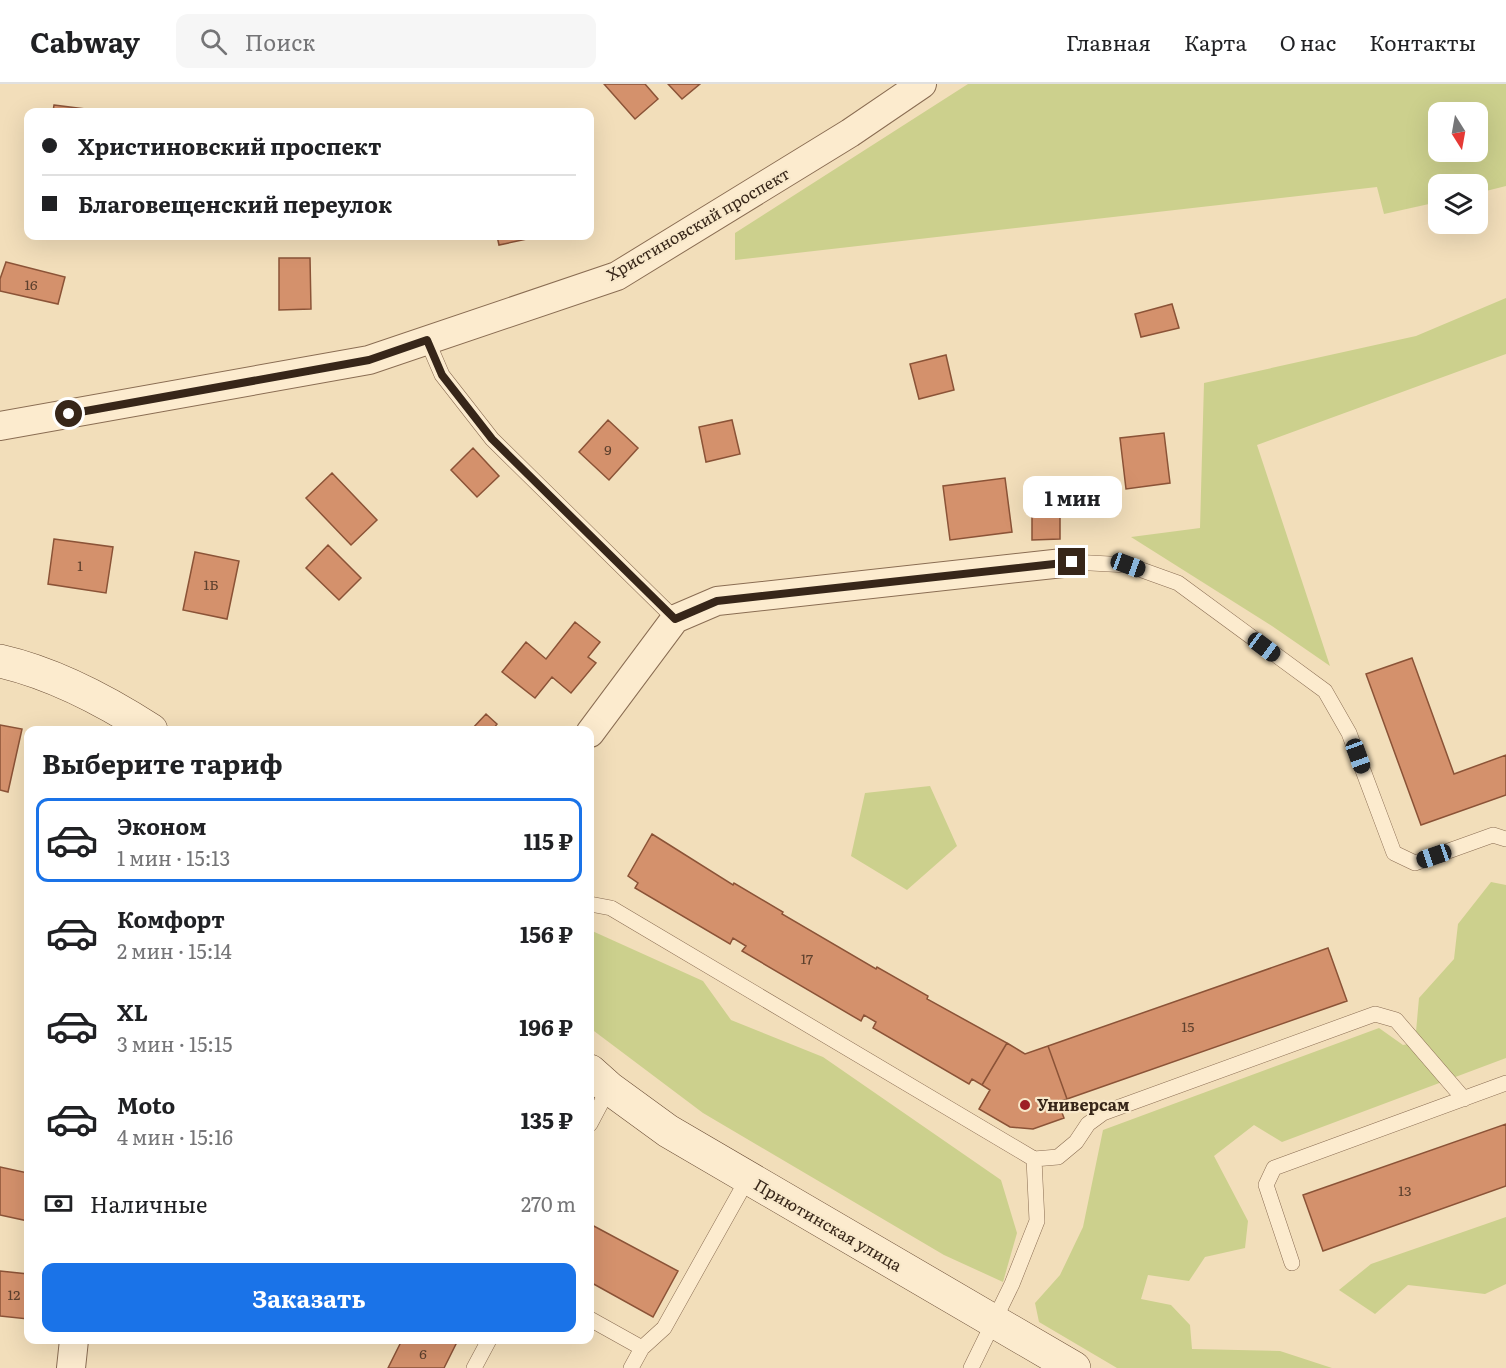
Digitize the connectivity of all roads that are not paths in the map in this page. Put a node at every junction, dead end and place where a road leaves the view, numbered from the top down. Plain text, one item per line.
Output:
1 (922, 84) edge
2 (427, 340) junction
3 (0, 426) edge
4 (1072, 562) joint
5 (675, 619) junction
6 (0, 661) edge
7 (137, 726) edge
8 (594, 728) edge
9 (1506, 839) edge
10 (594, 905) edge
11 (599, 1079) edge
12 (1506, 1083) edge
13 (1464, 1099) junction
14 (594, 1104) edge
15 (1034, 1159) junction
16 (748, 1178) junction
17 (1292, 1263) dead end
18 (594, 1321) edge
19 (993, 1322) junction
20 (74, 1344) edge
21 (487, 1344) edge
22 (642, 1348) junction
23 (71, 1368) edge
24 (474, 1368) edge
25 (631, 1368) edge
26 (971, 1368) edge
27 (1074, 1368) edge

1 - 2 street, Христиновский проспект
2 - 3 street, Христиновский проспект
2 - 5 lane
4 - 5 street
4 - 9 lane
5 - 8 street
6 - 7 street
10 - 15 lane
11 - 14 lane
11 - 16 street, Приютинская улица
12 - 13 lane
13 - 15 lane
13 - 17 lane
15 - 19 lane
16 - 19 street, Приютинская улица
16 - 22 lane
18 - 22 lane
19 - 26 lane
19 - 27 street, Приютинская улица
20 - 23 street
21 - 24 lane
22 - 25 lane

